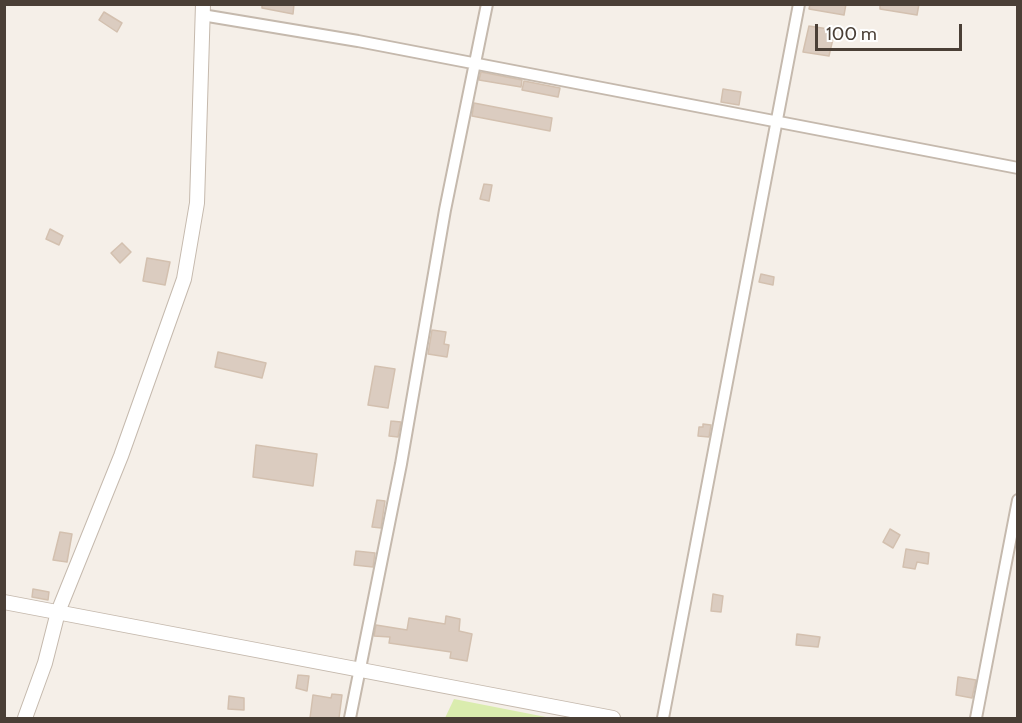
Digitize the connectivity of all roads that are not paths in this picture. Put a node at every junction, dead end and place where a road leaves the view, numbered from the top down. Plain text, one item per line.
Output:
1 (487, 4) edge
2 (799, 4) edge
3 (202, 10) edge
4 (476, 65) junction
5 (776, 123) junction
6 (1017, 168) edge
7 (1017, 500) edge
8 (4, 602) edge
9 (58, 612) junction
10 (360, 669) junction
11 (25, 718) edge
12 (350, 718) edge
13 (613, 718) edge
14 (663, 718) edge
15 (976, 718) edge

1 - 4 street
2 - 5 street
3 - 4 street
3 - 9 street
4 - 5 street
4 - 10 street
5 - 6 street
5 - 14 street
7 - 15 street
8 - 9 street
9 - 10 street
9 - 11 street
10 - 12 street
10 - 13 street

